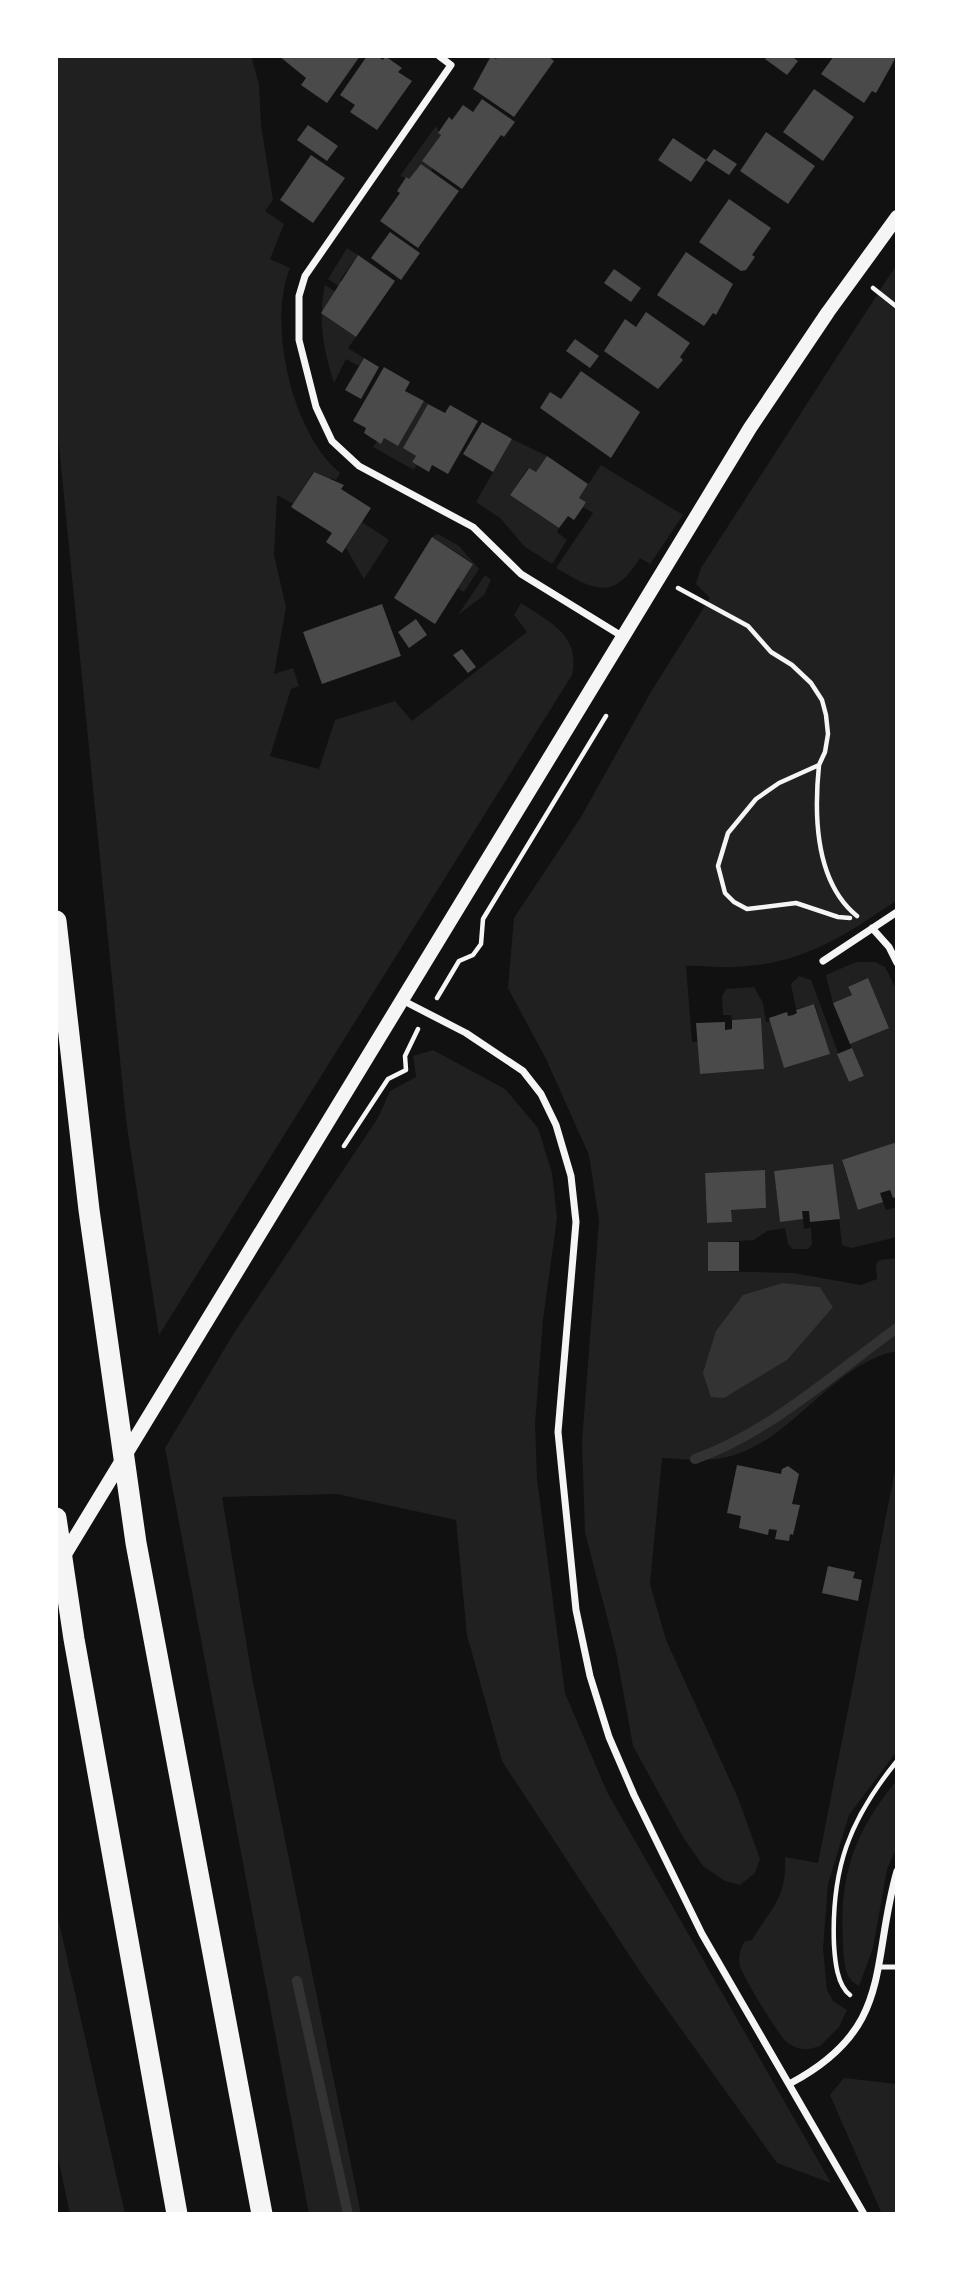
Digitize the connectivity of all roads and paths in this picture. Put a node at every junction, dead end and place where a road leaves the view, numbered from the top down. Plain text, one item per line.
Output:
1 (439, 56) edge
2 (457, 56) edge
3 (451, 65) junction
4 (897, 217) edge
5 (678, 588) dead end
6 (625, 638) junction
7 (819, 765) junction
8 (897, 912) edge
9 (56, 921) edge
10 (872, 928) junction
11 (823, 961) dead end
12 (897, 963) edge
13 (402, 1000) junction
14 (56, 1518) edge
15 (56, 1569) edge
16 (897, 1761) edge
17 (897, 1871) edge
18 (881, 1967) junction
19 (897, 1967) edge
20 (869, 2004) junction
21 (791, 2083) junction
22 (177, 2214) edge
23 (262, 2214) edge
24 (864, 2214) edge

1 - 3 street
2 - 3 street
3 - 6 street
4 - 6 main road
5 - 7 path
6 - 13 main road
7 - 7 path
8 - 10 street
9 - 23 highway
10 - 11 street
10 - 12 street
13 - 15 main road
13 - 21 street
14 - 22 highway
16 - 20 path
17 - 18 street
18 - 19 lane
18 - 20 street
20 - 21 street
21 - 24 street

